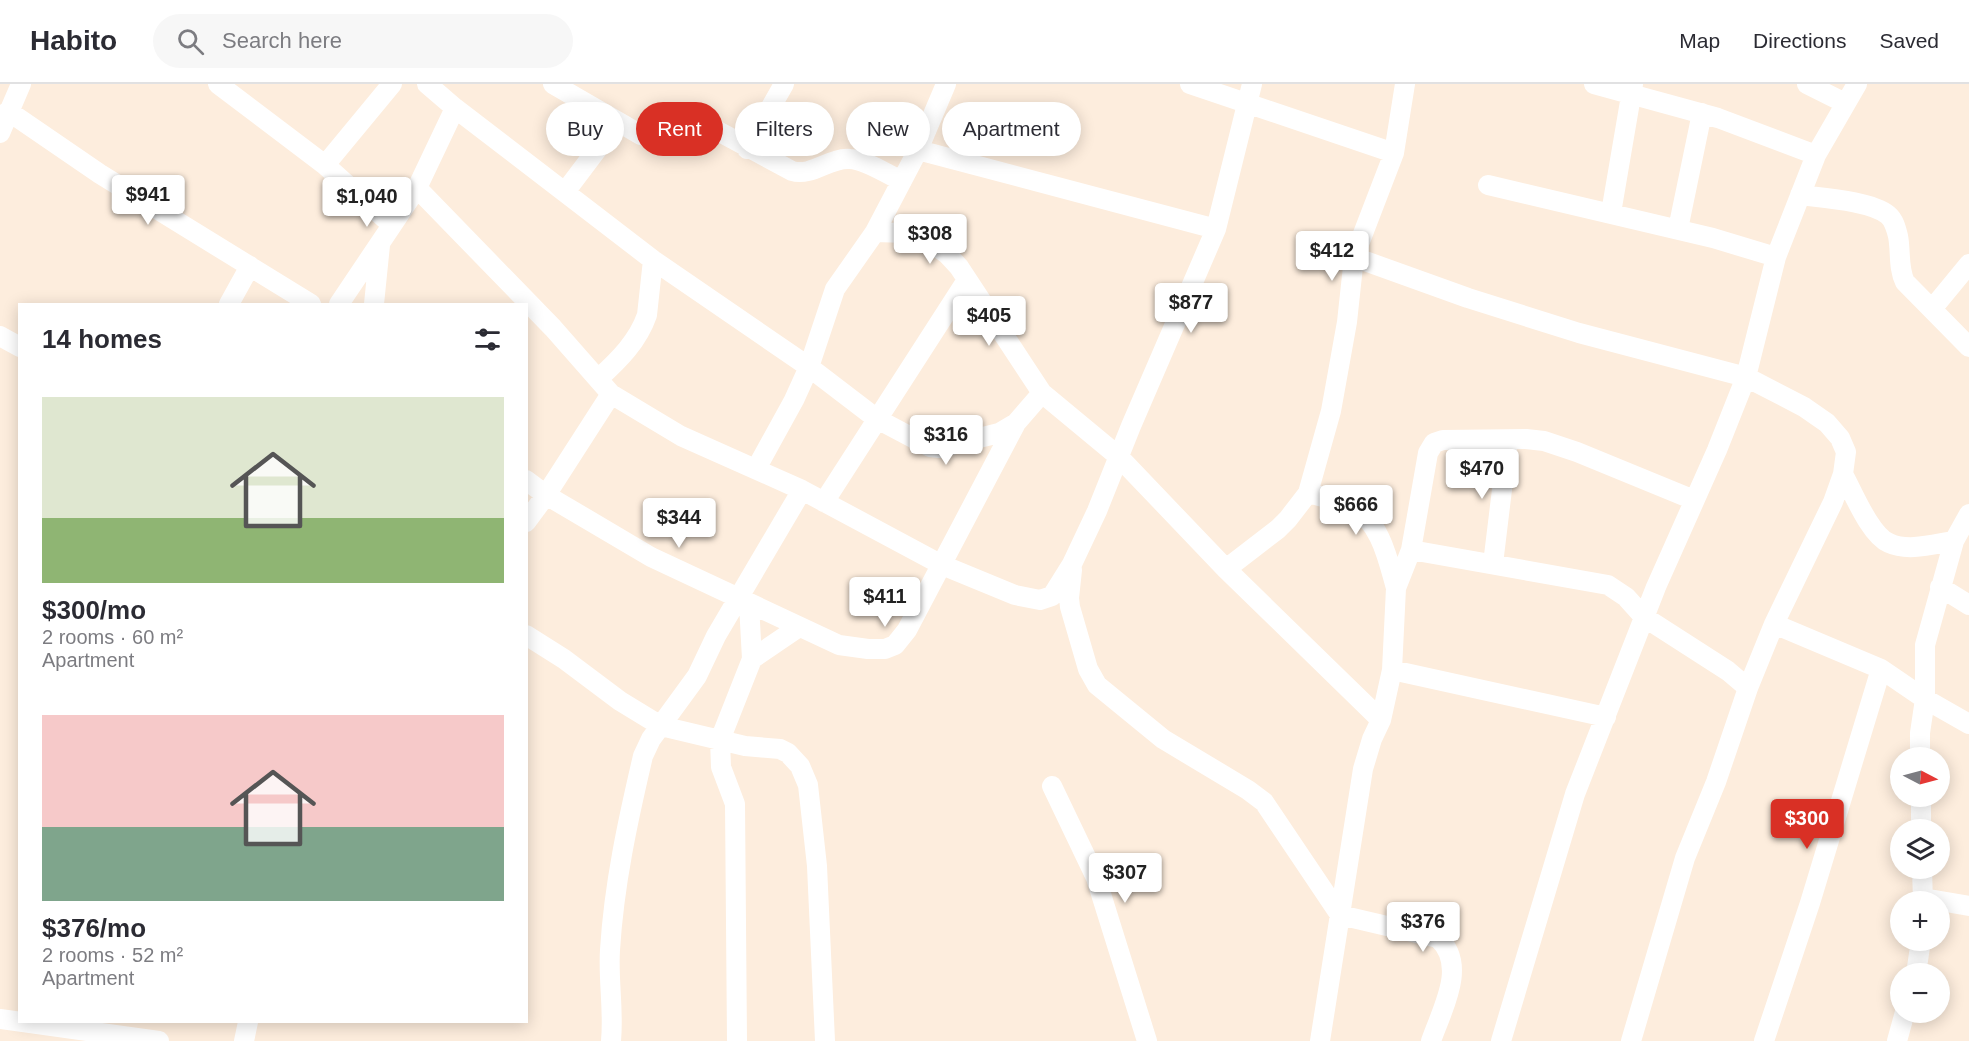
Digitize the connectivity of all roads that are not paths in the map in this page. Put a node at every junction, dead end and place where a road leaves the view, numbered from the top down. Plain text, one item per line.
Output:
1 (21, 84) edge
2 (218, 84) edge
3 (392, 84) edge
4 (428, 84) edge
5 (553, 84) edge
6 (784, 84) edge
7 (946, 84) edge
8 (1190, 84) edge
9 (1252, 84) edge
10 (1405, 84) edge
11 (1594, 84) edge
12 (1807, 84) edge
13 (1857, 84) edge
14 (1632, 89) edge
15 (583, 102) edge
16 (772, 102) edge
17 (1845, 102) junction
18 (1248, 104) junction
19 (455, 108) junction
20 (1702, 113) junction
21 (930, 122) edge
22 (3, 123) edge
23 (624, 126) edge
24 (735, 141) edge
25 (930, 153) edge
26 (1394, 153) junction
27 (1816, 155) junction
28 (592, 156) edge
29 (764, 156) edge
30 (915, 156) edge
31 (325, 165) junction
32 (902, 181) junction
33 (1488, 185) dead end
34 (565, 192) junction
35 (413, 194) junction
36 (1800, 195) junction
37 (368, 204) junction
38 (890, 204) junction
39 (1611, 213) junction
40 (392, 225) junction
41 (1216, 229) junction
42 (1678, 230) junction
43 (875, 232) junction
44 (908, 233) junction
45 (380, 243) junction
46 (1354, 257) junction
47 (1776, 257) junction
48 (653, 260) junction
49 (1969, 264) edge
50 (250, 266) junction
51 (967, 280) junction
52 (230, 303) edge
53 (309, 303) edge
54 (345, 303) edge
55 (374, 303) edge
56 (1932, 309) junction
57 (0, 336) edge
58 (18, 346) edge
59 (1969, 347) edge
60 (808, 367) junction
61 (1746, 377) junction
62 (605, 386) junction
63 (1042, 393) junction
64 (877, 419) junction
65 (1016, 423) junction
66 (1509, 440) junction
67 (1119, 456) junction
68 (756, 469) junction
69 (1843, 474) junction
70 (528, 482) edge
71 (802, 490) junction
72 (1308, 493) junction
73 (546, 495) junction
74 (1694, 500) junction
75 (824, 502) junction
76 (1969, 514) edge
77 (528, 519) edge
78 (1953, 541) junction
79 (1411, 550) junction
80 (1072, 564) junction
81 (1493, 564) junction
82 (942, 565) junction
83 (1226, 569) junction
84 (1940, 587) junction
85 (1396, 588) junction
86 (744, 602) junction
87 (1969, 605) edge
88 (1644, 617) junction
89 (1774, 624) junction
90 (799, 627) junction
91 (528, 636) edge
92 (752, 659) junction
93 (1881, 669) junction
94 (1392, 670) junction
95 (1748, 688) junction
96 (1925, 699) junction
97 (1606, 717) junction
98 (1381, 720) junction
99 (1969, 724) edge
100 (661, 726) junction
101 (720, 740) junction
102 (1920, 747) edge
103 (1052, 786) dead end
104 (1950, 904) edge
105 (1969, 906) edge
106 (1340, 915) junction
107 (0, 1019) edge
108 (18, 1021) edge
109 (43, 1023) edge
110 (248, 1023) edge
111 (1902, 1023) edge
112 (105, 1028) edge
113 (159, 1041) edge
114 (244, 1041) edge
115 (611, 1041) edge
116 (737, 1041) edge
117 (825, 1041) edge
118 (1147, 1041) edge
119 (1320, 1041) edge
120 (1431, 1041) edge
121 (1501, 1041) edge
122 (1631, 1041) edge
123 (1764, 1041) edge
124 (1897, 1041) edge

1 - 22 street
2 - 31 street
3 - 31 street
4 - 19 street
5 - 15 street
6 - 16 street
7 - 21 street
8 - 18 street
9 - 18 street
10 - 26 street
11 - 14 street
12 - 17 street
13 - 17 street
14 - 20 street
14 - 39 street
17 - 27 street
18 - 26 street
18 - 41 street
19 - 34 street
19 - 35 street
20 - 27 street
20 - 42 street
22 - 50 street
23 - 24 street
25 - 41 street
26 - 46 street
27 - 36 street
28 - 34 street
29 - 32 street
30 - 32 street
31 - 37 street
32 - 38 street
33 - 39 street
34 - 48 street
35 - 37 street
35 - 40 street
35 - 62 street
36 - 47 street
36 - 56 street
37 - 40 street
38 - 43 street
38 - 44 street
39 - 42 street
40 - 45 street
41 - 67 street
42 - 47 street
43 - 44 street
43 - 60 street
44 - 51 street
45 - 54 street
45 - 55 street
46 - 61 street
46 - 72 street
47 - 61 street
48 - 60 street
48 - 62 street
49 - 56 street
50 - 52 street
50 - 53 street
51 - 63 street
51 - 64 street
56 - 59 street
57 - 58 street
60 - 64 street
60 - 68 street
61 - 69 street
61 - 74 street
62 - 68 street
62 - 73 street
63 - 65 street
63 - 67 street
64 - 65 street
64 - 75 street
65 - 82 street
66 - 74 street
66 - 79 street
66 - 81 street
67 - 80 street
67 - 83 street
68 - 71 street
69 - 78 street
69 - 89 street
70 - 73 street
71 - 75 street
71 - 86 street
72 - 83 street
72 - 85 street
73 - 77 street
73 - 86 street
74 - 88 street
75 - 82 street
76 - 78 street
78 - 84 street
79 - 81 street
79 - 85 street
80 - 82 street
80 - 106 street
81 - 88 street
82 - 90 street
83 - 98 street
84 - 87 street
84 - 96 street
85 - 94 street
86 - 90 street
86 - 92 street
86 - 100 street
88 - 95 street
88 - 97 street
89 - 93 street
89 - 95 street
90 - 92 street
91 - 100 street
92 - 101 street
93 - 96 street
93 - 123 street
94 - 97 street
94 - 98 street
95 - 122 street
96 - 99 street
96 - 102 street
97 - 121 street
98 - 106 street
100 - 101 street
100 - 115 street
101 - 116 street
101 - 117 street
103 - 118 street
104 - 105 street
106 - 119 street
106 - 120 street
107 - 108 street
109 - 112 street
110 - 114 street
111 - 124 street
112 - 113 street

